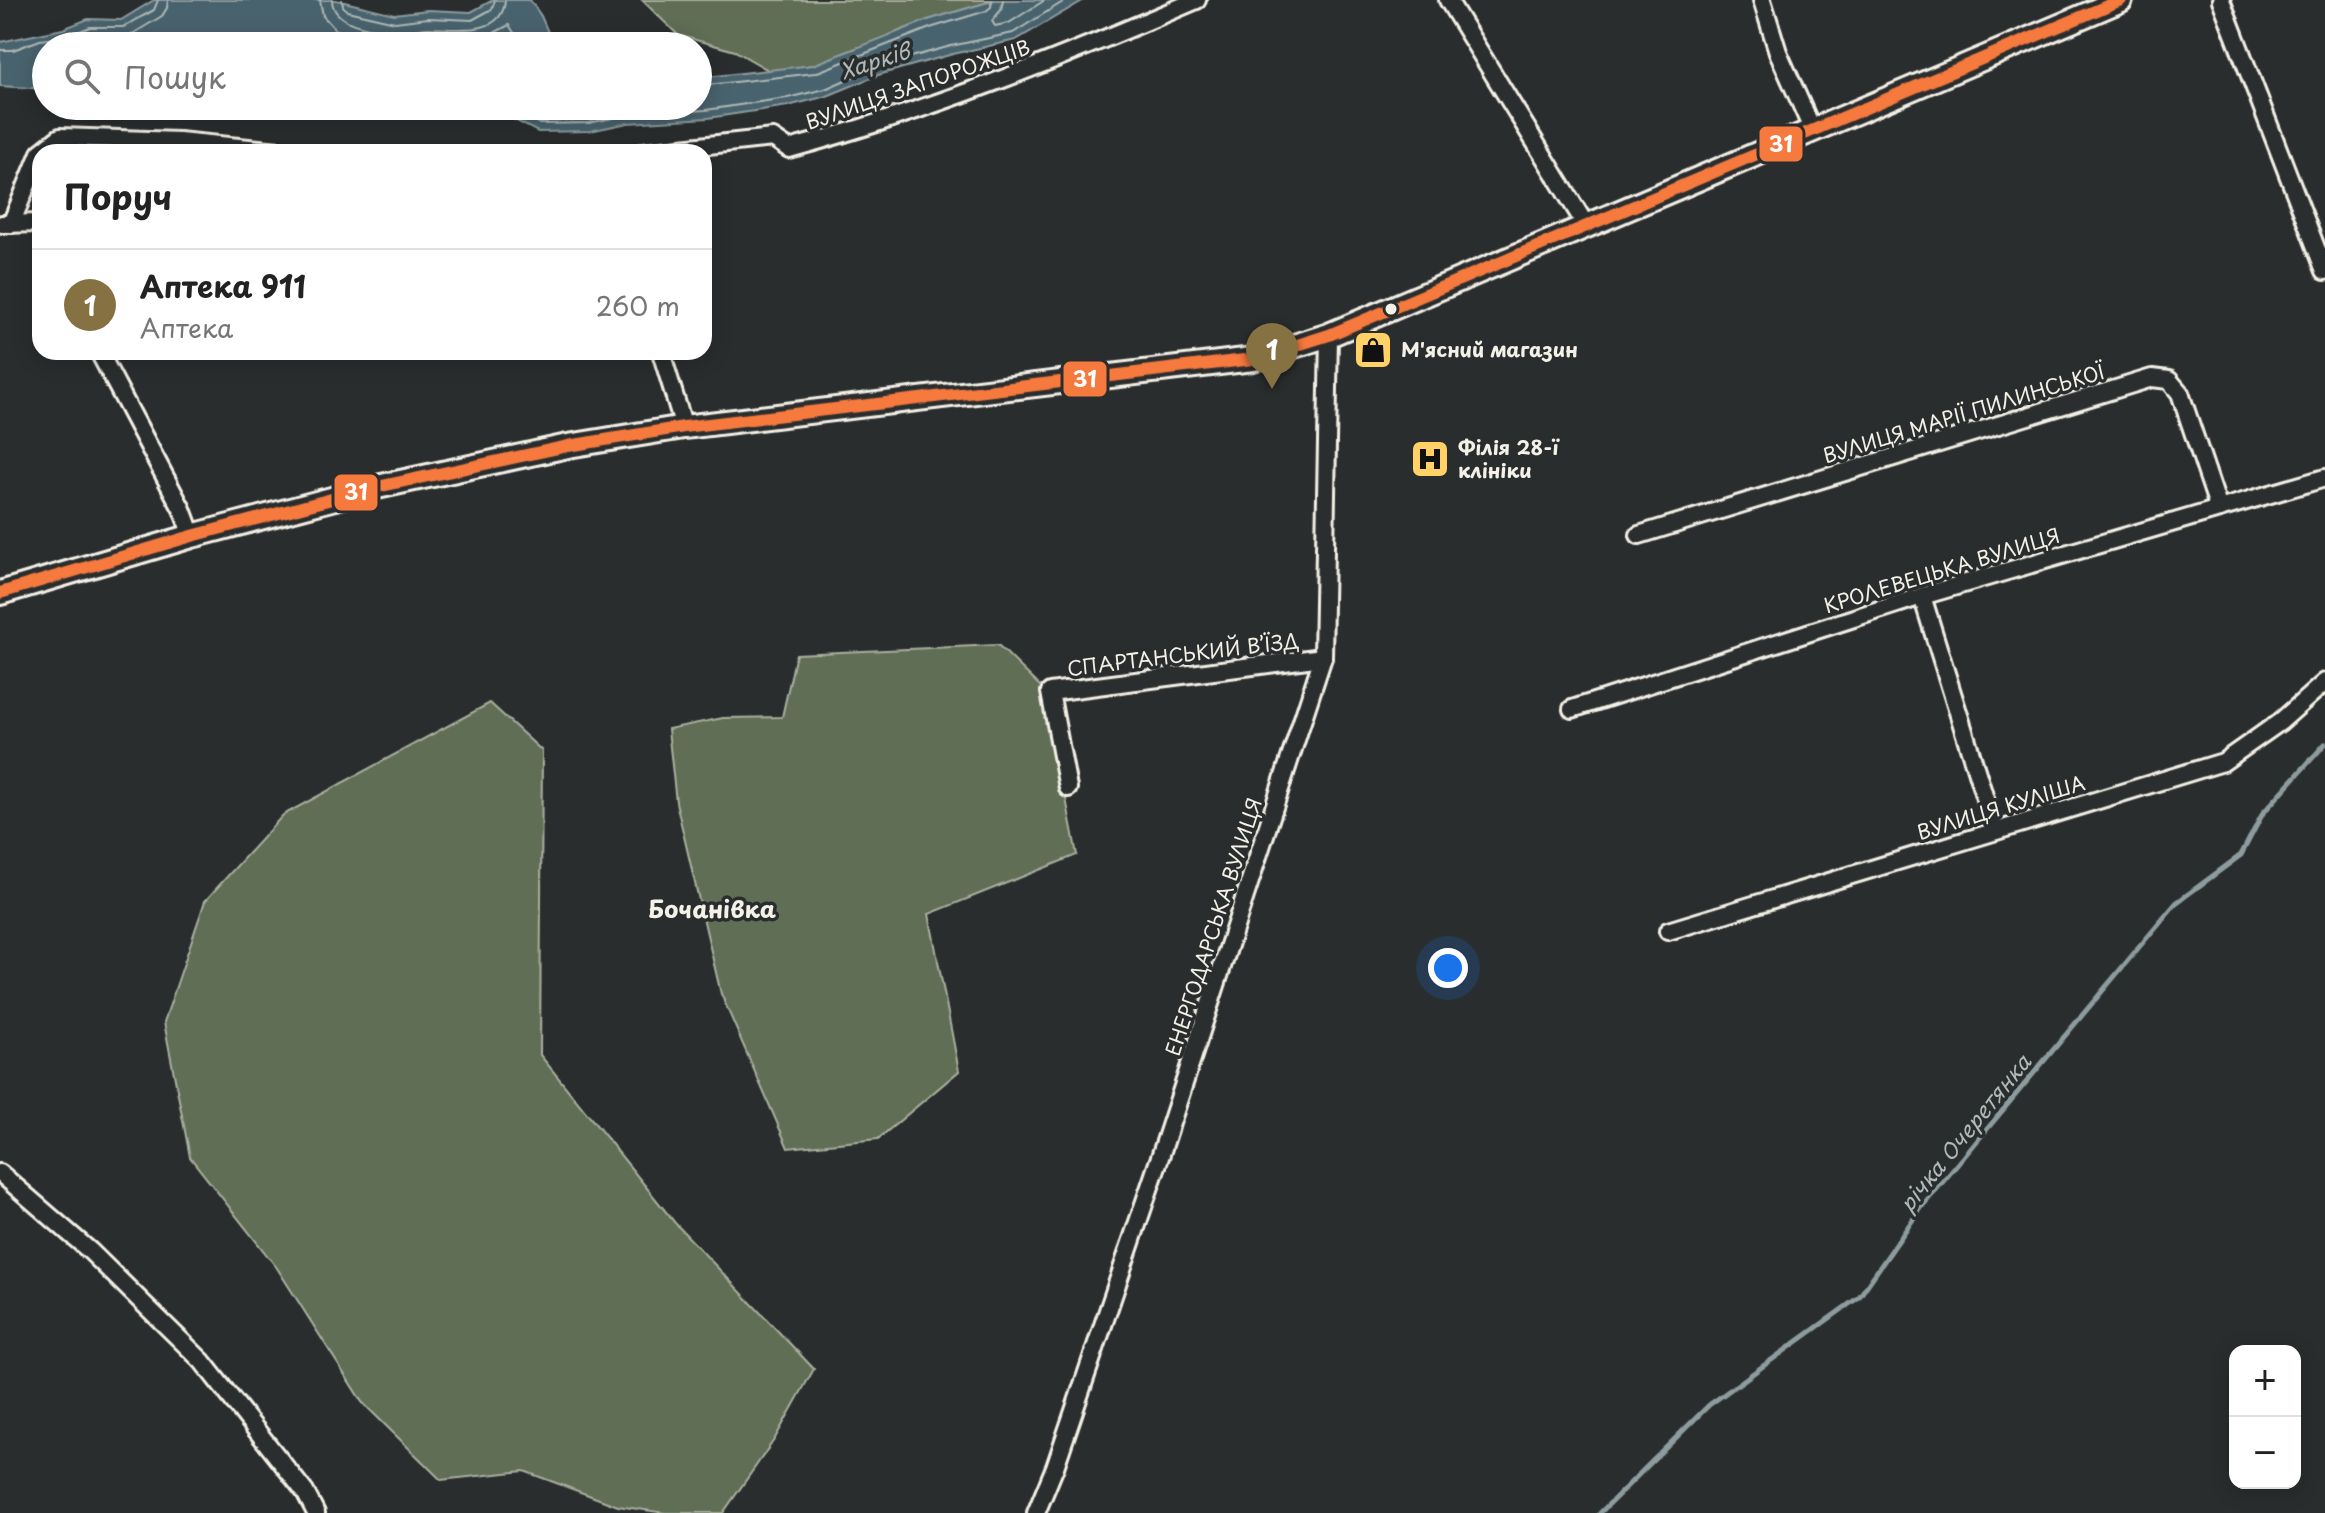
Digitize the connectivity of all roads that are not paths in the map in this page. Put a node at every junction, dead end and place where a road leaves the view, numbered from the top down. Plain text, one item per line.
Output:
1 (1197, 0) edge
2 (1448, 0) edge
3 (1762, 0) edge
4 (2121, 0) edge
5 (2221, 0) edge
6 (1813, 131) junction
7 (51, 144) edge
8 (209, 144) edge
9 (712, 145) edge
10 (32, 169) edge
11 (32, 223) edge
12 (5, 224) edge
13 (1587, 227) junction
14 (2325, 271) edge
15 (1329, 335) junction
16 (103, 360) edge
17 (663, 360) edge
18 (684, 427) junction
19 (2325, 478) edge
20 (2219, 509) junction
21 (1639, 535) dead end
22 (192, 536) junction
23 (0, 593) edge
24 (1922, 596) junction
25 (1323, 657) junction
26 (2325, 682) edge
27 (1572, 709) dead end
28 (1068, 788) dead end
29 (1995, 831) junction
30 (1668, 931) dead end
31 (0, 1173) edge
32 (316, 1513) edge
33 (1036, 1513) edge

1 - 9 street, ВУЛИЦЯ ЗАПОРОЖЦІВ
2 - 13 street
3 - 6 street
4 - 6 main road
5 - 14 street
6 - 13 main road
7 - 8 street
10 - 12 street
11 - 12 street
13 - 15 main road
15 - 18 main road
15 - 25 street, ЕНЕРГОДАРСЬКА ВУЛИЦЯ
16 - 22 street
17 - 18 street
18 - 22 main road
19 - 20 street, КРОЛЕВЕЦЬКА ВУЛИЦЯ
20 - 21 street, ВУЛИЦЯ МАРІЇ ПИЛИНСЬКОЇ
20 - 24 street, КРОЛЕВЕЦЬКА ВУЛИЦЯ
22 - 23 main road
24 - 27 street, КРОЛЕВЕЦЬКА ВУЛИЦЯ
24 - 29 street
25 - 28 street, СПАРТАНСЬКИЙ В’ЇЗД
25 - 33 street, ЕНЕРГОДАРСЬКА ВУЛИЦЯ
26 - 29 street, ВУЛИЦЯ КУЛІША
29 - 30 street, ВУЛИЦЯ КУЛІША
31 - 32 street

